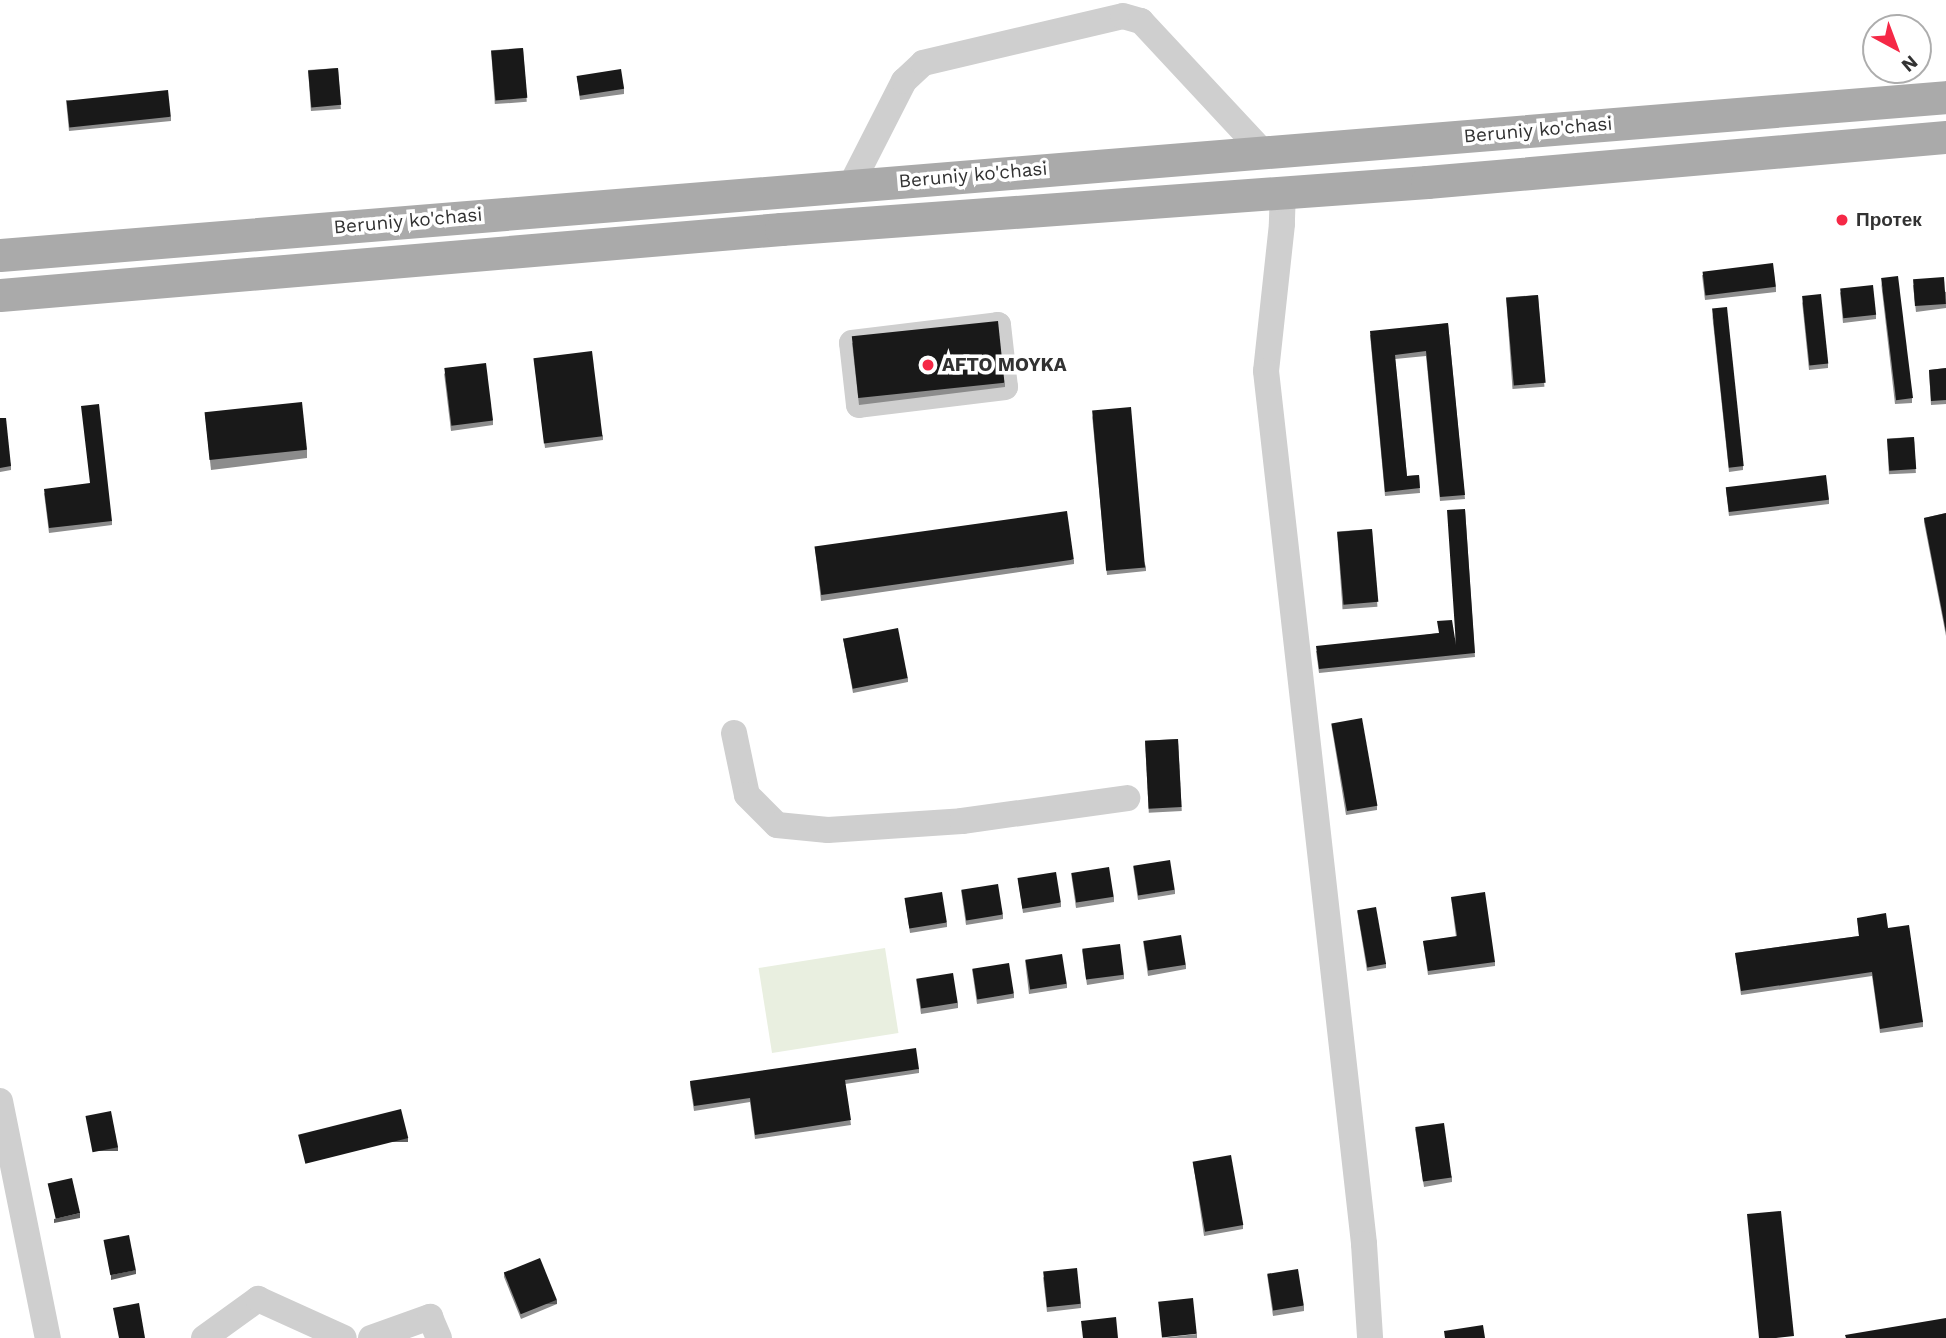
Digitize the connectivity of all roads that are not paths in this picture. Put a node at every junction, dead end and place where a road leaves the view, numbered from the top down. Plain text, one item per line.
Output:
1 (1946, 97) edge
2 (1744, 113) junction
3 (1946, 137) edge
4 (1263, 152) junction
5 (1747, 155) junction
6 (851, 185) junction
7 (1283, 190) junction
8 (776, 191) junction
9 (781, 229) junction
10 (0, 255) edge
11 (0, 295) edge
12 (1005, 387) joint
13 (734, 733) dead end
14 (1127, 798) dead end
15 (0, 1101) edge
16 (48, 1338) edge
17 (204, 1338) edge
18 (344, 1338) edge
19 (371, 1338) edge
20 (439, 1338) edge
21 (1370, 1338) edge

1 - 2 main road, Beruniy ko'chasi
2 - 4 main road, Beruniy ko'chasi
2 - 5 main road
3 - 5 main road, Beruniy ko'chasi
4 - 6 main road, Beruniy ko'chasi
4 - 6 street
5 - 7 main road, Beruniy ko'chasi
6 - 8 main road, Beruniy ko'chasi
7 - 9 main road, Beruniy ko'chasi
7 - 21 street
8 - 9 main road
8 - 10 main road, Beruniy ko'chasi
9 - 11 main road, Beruniy ko'chasi
12 - 12 street
13 - 14 street
15 - 16 street
17 - 18 street
19 - 20 street

